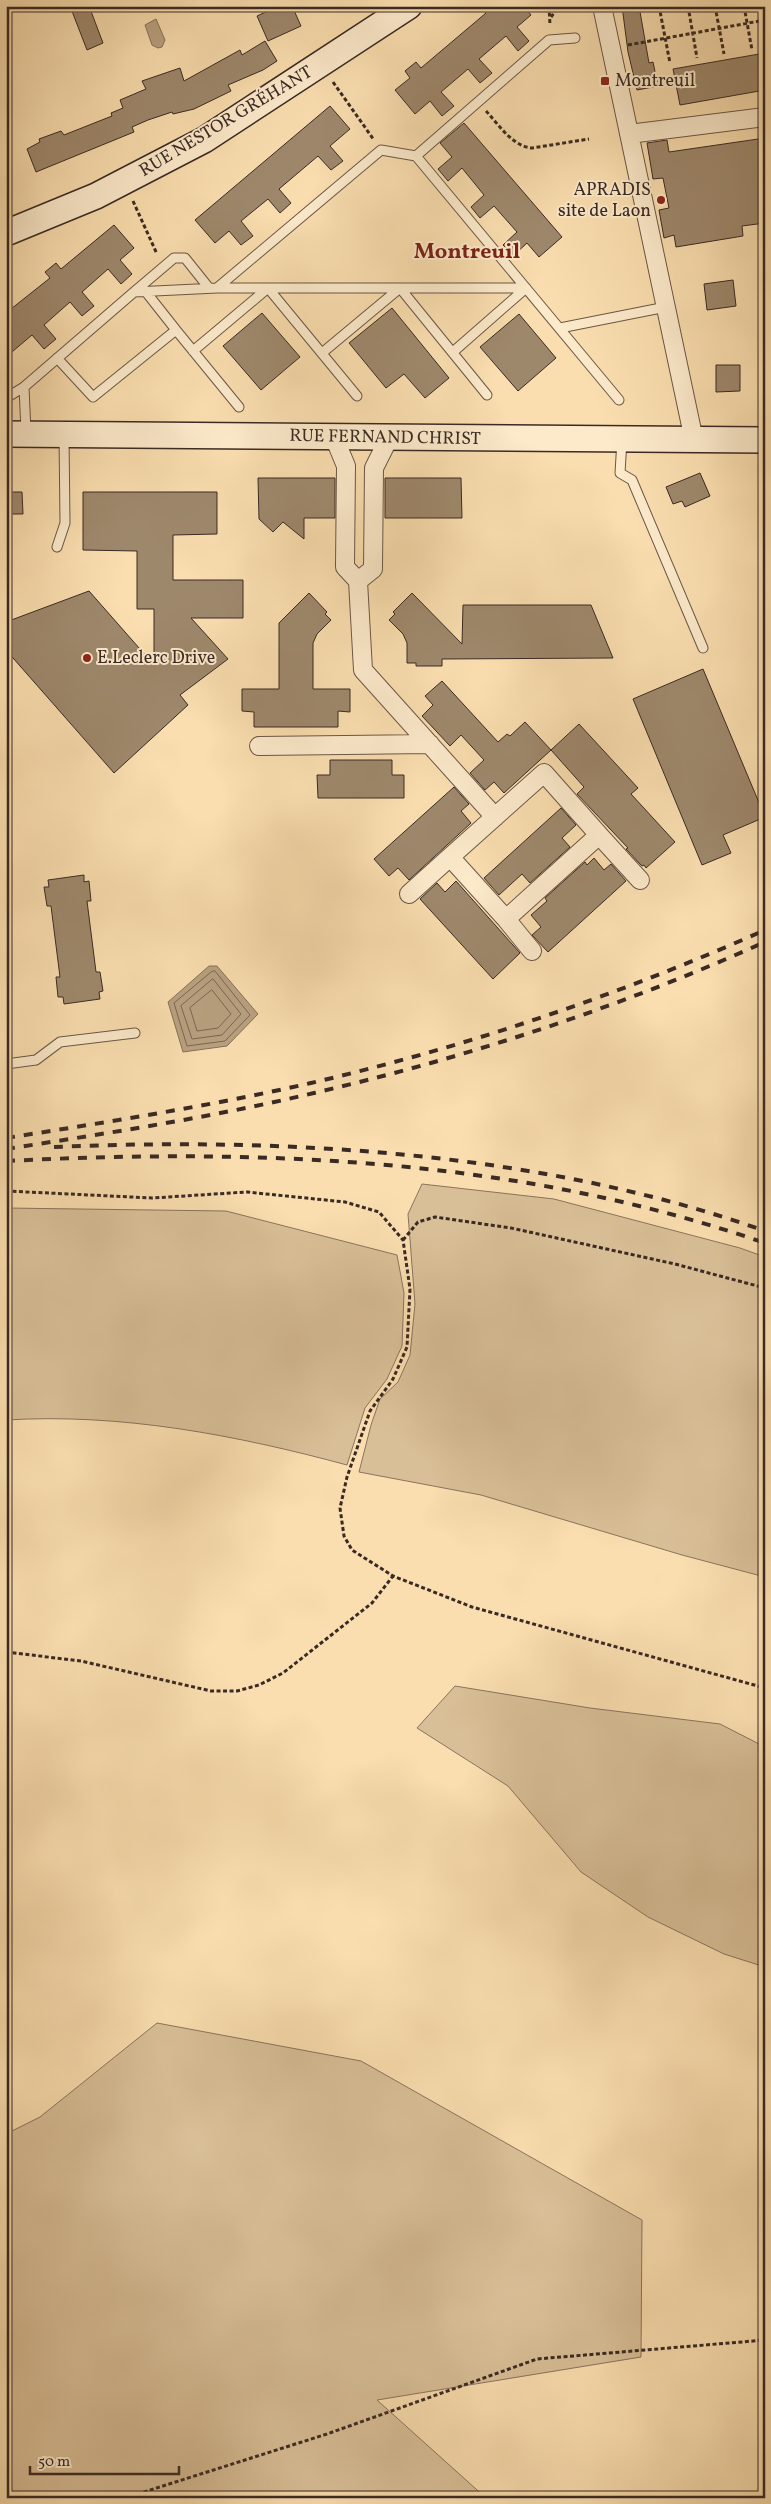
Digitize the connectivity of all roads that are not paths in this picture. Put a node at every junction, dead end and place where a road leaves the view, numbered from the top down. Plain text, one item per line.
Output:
1 (409, 6) edge
2 (602, 6) edge
3 (575, 38) dead end
4 (765, 117) edge
5 (629, 134) junction
6 (416, 156) junction
7 (6, 233) edge
8 (213, 288) junction
9 (268, 288) junction
10 (400, 288) junction
11 (526, 288) junction
12 (134, 292) junction
13 (146, 292) junction
14 (666, 307) junction
15 (560, 328) junction
16 (176, 330) junction
17 (193, 351) junction
18 (452, 352) junction
19 (322, 353) junction
20 (57, 358) junction
21 (24, 387) junction
22 (487, 395) dead end
23 (357, 396) dead end
24 (6, 398) edge
25 (618, 400) dead end
26 (239, 407) dead end
27 (16, 434) edge
28 (64, 435) junction
29 (334, 437) junction
30 (389, 438) junction
31 (622, 440) junction
32 (694, 440) junction
33 (765, 440) edge
34 (57, 547) dead end
35 (358, 580) junction
36 (703, 648) dead end
37 (430, 744) junction
38 (259, 746) dead end
39 (495, 817) junction
40 (599, 835) junction
41 (450, 857) junction
42 (640, 880) dead end
43 (410, 894) dead end
44 (506, 919) junction
45 (532, 951) dead end
46 (135, 1034) dead end
47 (6, 1064) edge

1 - 7 main road, RUE NESTOR GRÉHANT
2 - 5 street
3 - 6 lane
4 - 5 street
5 - 14 street
6 - 8 lane
6 - 11 lane
8 - 9 lane
8 - 12 lane
8 - 13 lane
9 - 10 lane
9 - 17 lane
9 - 19 lane
10 - 11 lane
10 - 18 lane
10 - 19 lane
11 - 15 lane
11 - 18 lane
12 - 13 lane
12 - 20 lane
13 - 16 lane
14 - 15 lane
14 - 32 street
15 - 25 lane
16 - 17 lane
16 - 20 lane
17 - 26 lane
18 - 22 lane
19 - 23 lane
20 - 21 lane
21 - 24 lane
21 - 27 lane
27 - 28 main road, RUE FERNAND CHRIST
28 - 29 main road, RUE FERNAND CHRIST
28 - 34 lane
29 - 30 main road, RUE FERNAND CHRIST
29 - 35 street
30 - 31 main road, RUE FERNAND CHRIST
30 - 35 street
31 - 32 main road, RUE FERNAND CHRIST
31 - 36 lane
32 - 33 main road, RUE FERNAND CHRIST
35 - 37 street
37 - 38 street
37 - 39 street
39 - 40 street
39 - 41 street
40 - 42 street
40 - 44 street
41 - 43 street
41 - 44 street
44 - 45 street
46 - 47 lane

